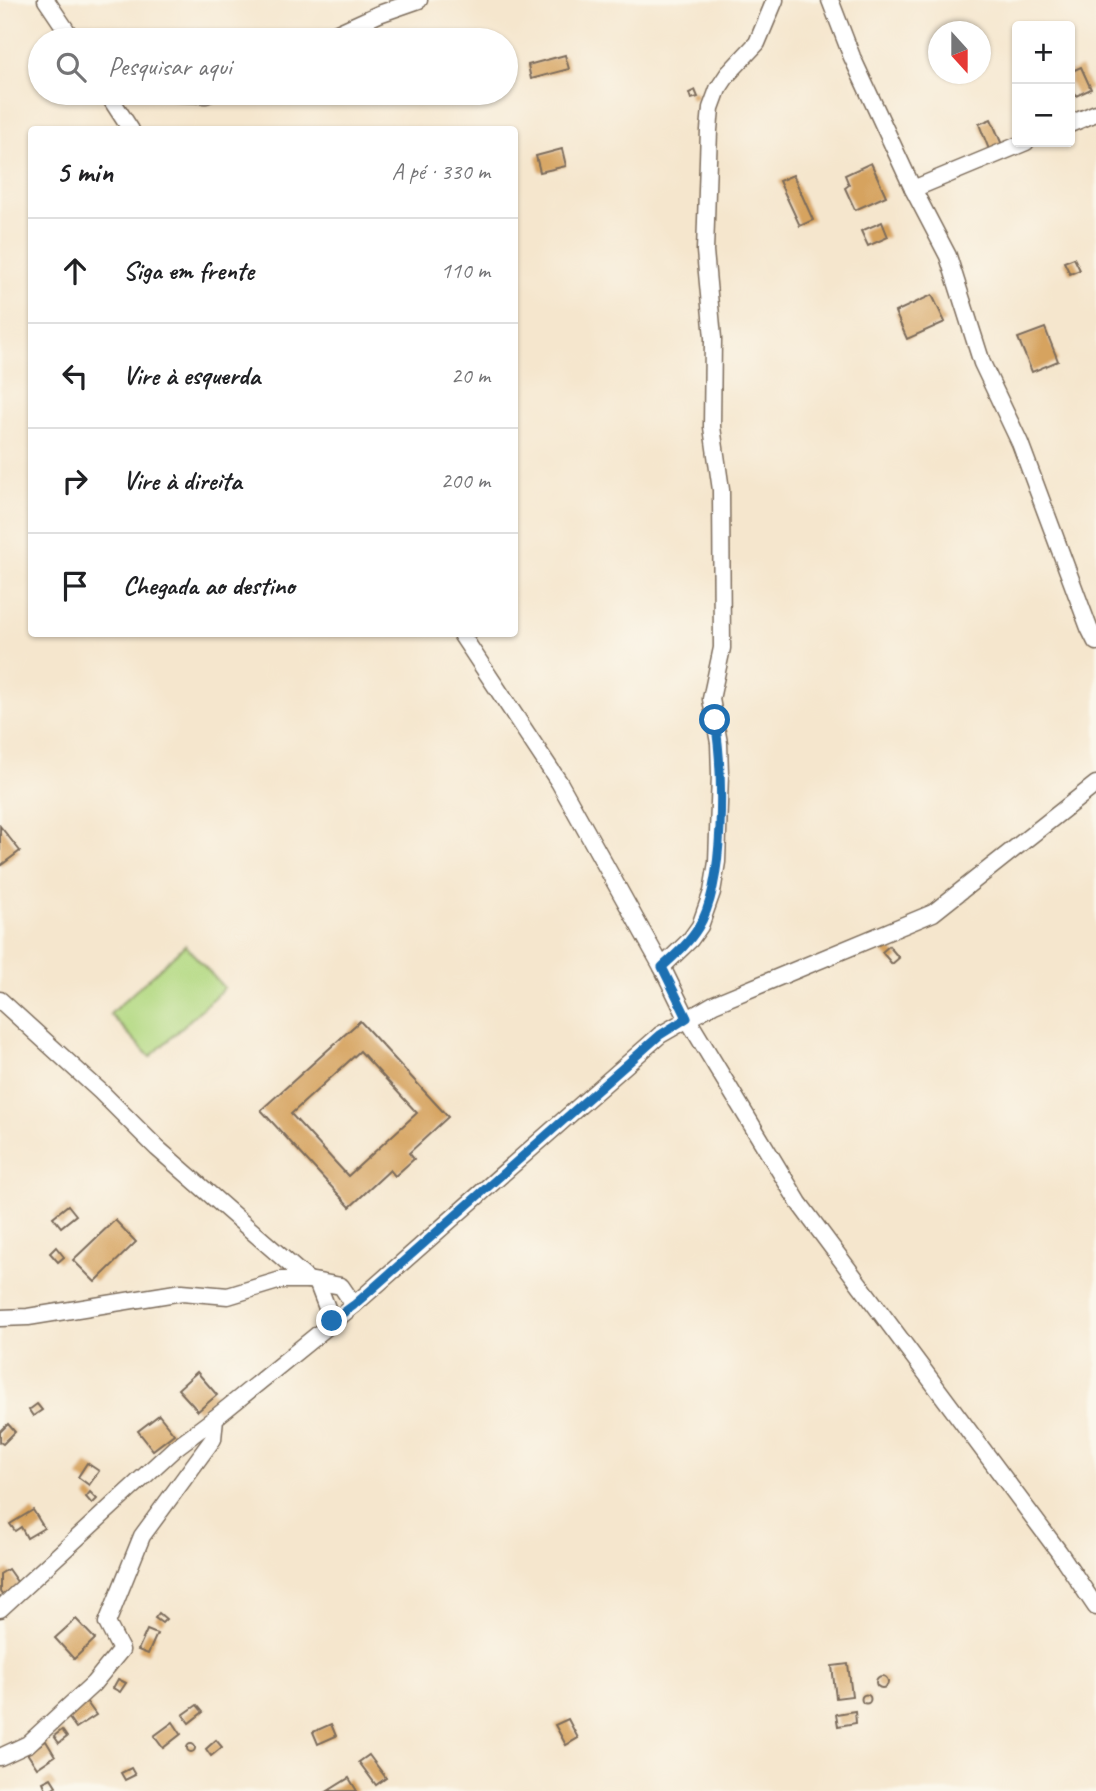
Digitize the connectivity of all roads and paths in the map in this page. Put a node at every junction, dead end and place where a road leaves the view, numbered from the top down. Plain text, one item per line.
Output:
1 (46, 0) edge
2 (419, 0) edge
3 (775, 0) edge
4 (830, 0) edge
5 (64, 28) edge
6 (348, 28) edge
7 (115, 105) edge
8 (1096, 113) edge
9 (1075, 122) edge
10 (128, 126) edge
11 (1014, 147) edge
12 (913, 189) junction
13 (463, 637) edge
14 (1096, 642) edge
15 (1096, 784) edge
16 (662, 967) junction
17 (0, 1000) edge
18 (687, 1018) junction
19 (312, 1281) junction
20 (354, 1305) junction
21 (0, 1318) edge
22 (332, 1321) junction
23 (215, 1418) junction
24 (1096, 1606) edge
25 (0, 1609) edge
26 (0, 1757) edge

1 - 5 street
2 - 6 street
3 - 16 street
4 - 12 street
7 - 10 street
8 - 9 street
11 - 12 street
12 - 14 street
13 - 16 street
15 - 18 street
16 - 18 street
17 - 19 street
18 - 20 street
18 - 24 street
19 - 20 street
19 - 21 street
19 - 22 street
20 - 22 street
22 - 23 street
23 - 25 street
23 - 26 street

